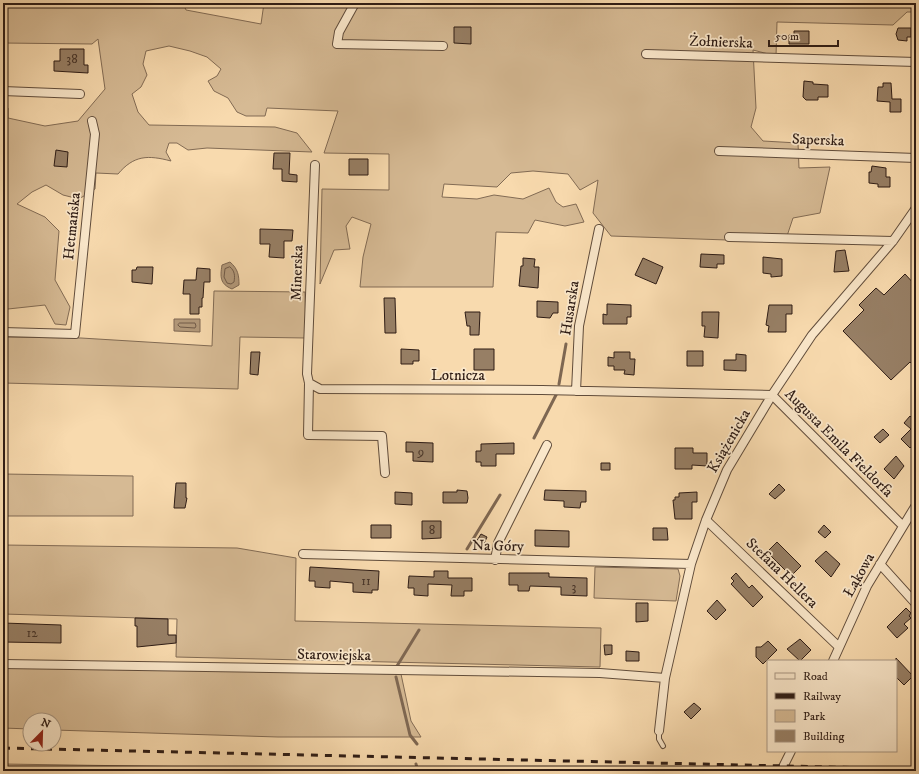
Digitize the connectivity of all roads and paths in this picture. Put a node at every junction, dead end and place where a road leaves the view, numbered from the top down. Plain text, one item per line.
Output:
1 (355, 3) edge
2 (443, 46) dead end
3 (646, 54) dead end
4 (916, 62) edge
5 (3, 91) edge
6 (80, 94) dead end
7 (92, 121) dead end
8 (719, 151) dead end
9 (916, 158) edge
10 (316, 165) dead end
11 (916, 208) edge
12 (599, 229) dead end
13 (729, 237) dead end
14 (893, 241) junction
15 (3, 332) edge
16 (309, 382) junction
17 (576, 391) junction
18 (772, 396) junction
19 (547, 445) dead end
20 (384, 473) dead end
21 (916, 505) edge
22 (913, 516) edge
23 (706, 520) junction
24 (903, 526) junction
25 (303, 554) dead end
26 (495, 560) junction
27 (691, 564) junction
28 (880, 564) junction
29 (916, 604) edge
30 (839, 647) junction
31 (833, 660) edge
32 (3, 664) edge
33 (665, 678) junction
34 (659, 731) joint
35 (663, 746) dead end
36 (790, 752) edge
37 (781, 771) edge

1 - 2 street
3 - 4 street, Żołnierska
5 - 6 street
7 - 15 street, Hetmańska
8 - 9 street, Saperska
10 - 16 street, Minerska
11 - 14 street, Książenicka
12 - 17 street, Husarska
13 - 14 street
14 - 18 street, Książenicka
16 - 17 street, Lotnicza
16 - 20 street
17 - 18 street, Lotnicza
18 - 23 street, Książenicka
18 - 24 street, Augusta Emila Fieldorfa
19 - 26 street
21 - 22 street, Łąkowa
22 - 24 street, Łąkowa
23 - 27 street, Książenicka
23 - 30 street, Stefana Hellera
24 - 28 street, Łąkowa
25 - 26 street, Na Góry
26 - 27 street, Na Góry
27 - 33 street, Książenicka
28 - 29 street
28 - 30 street, Łąkowa
30 - 31 street, Łąkowa
32 - 33 street, Starowiejska
33 - 34 street, Książenicka
34 - 35 lane
36 - 37 street

